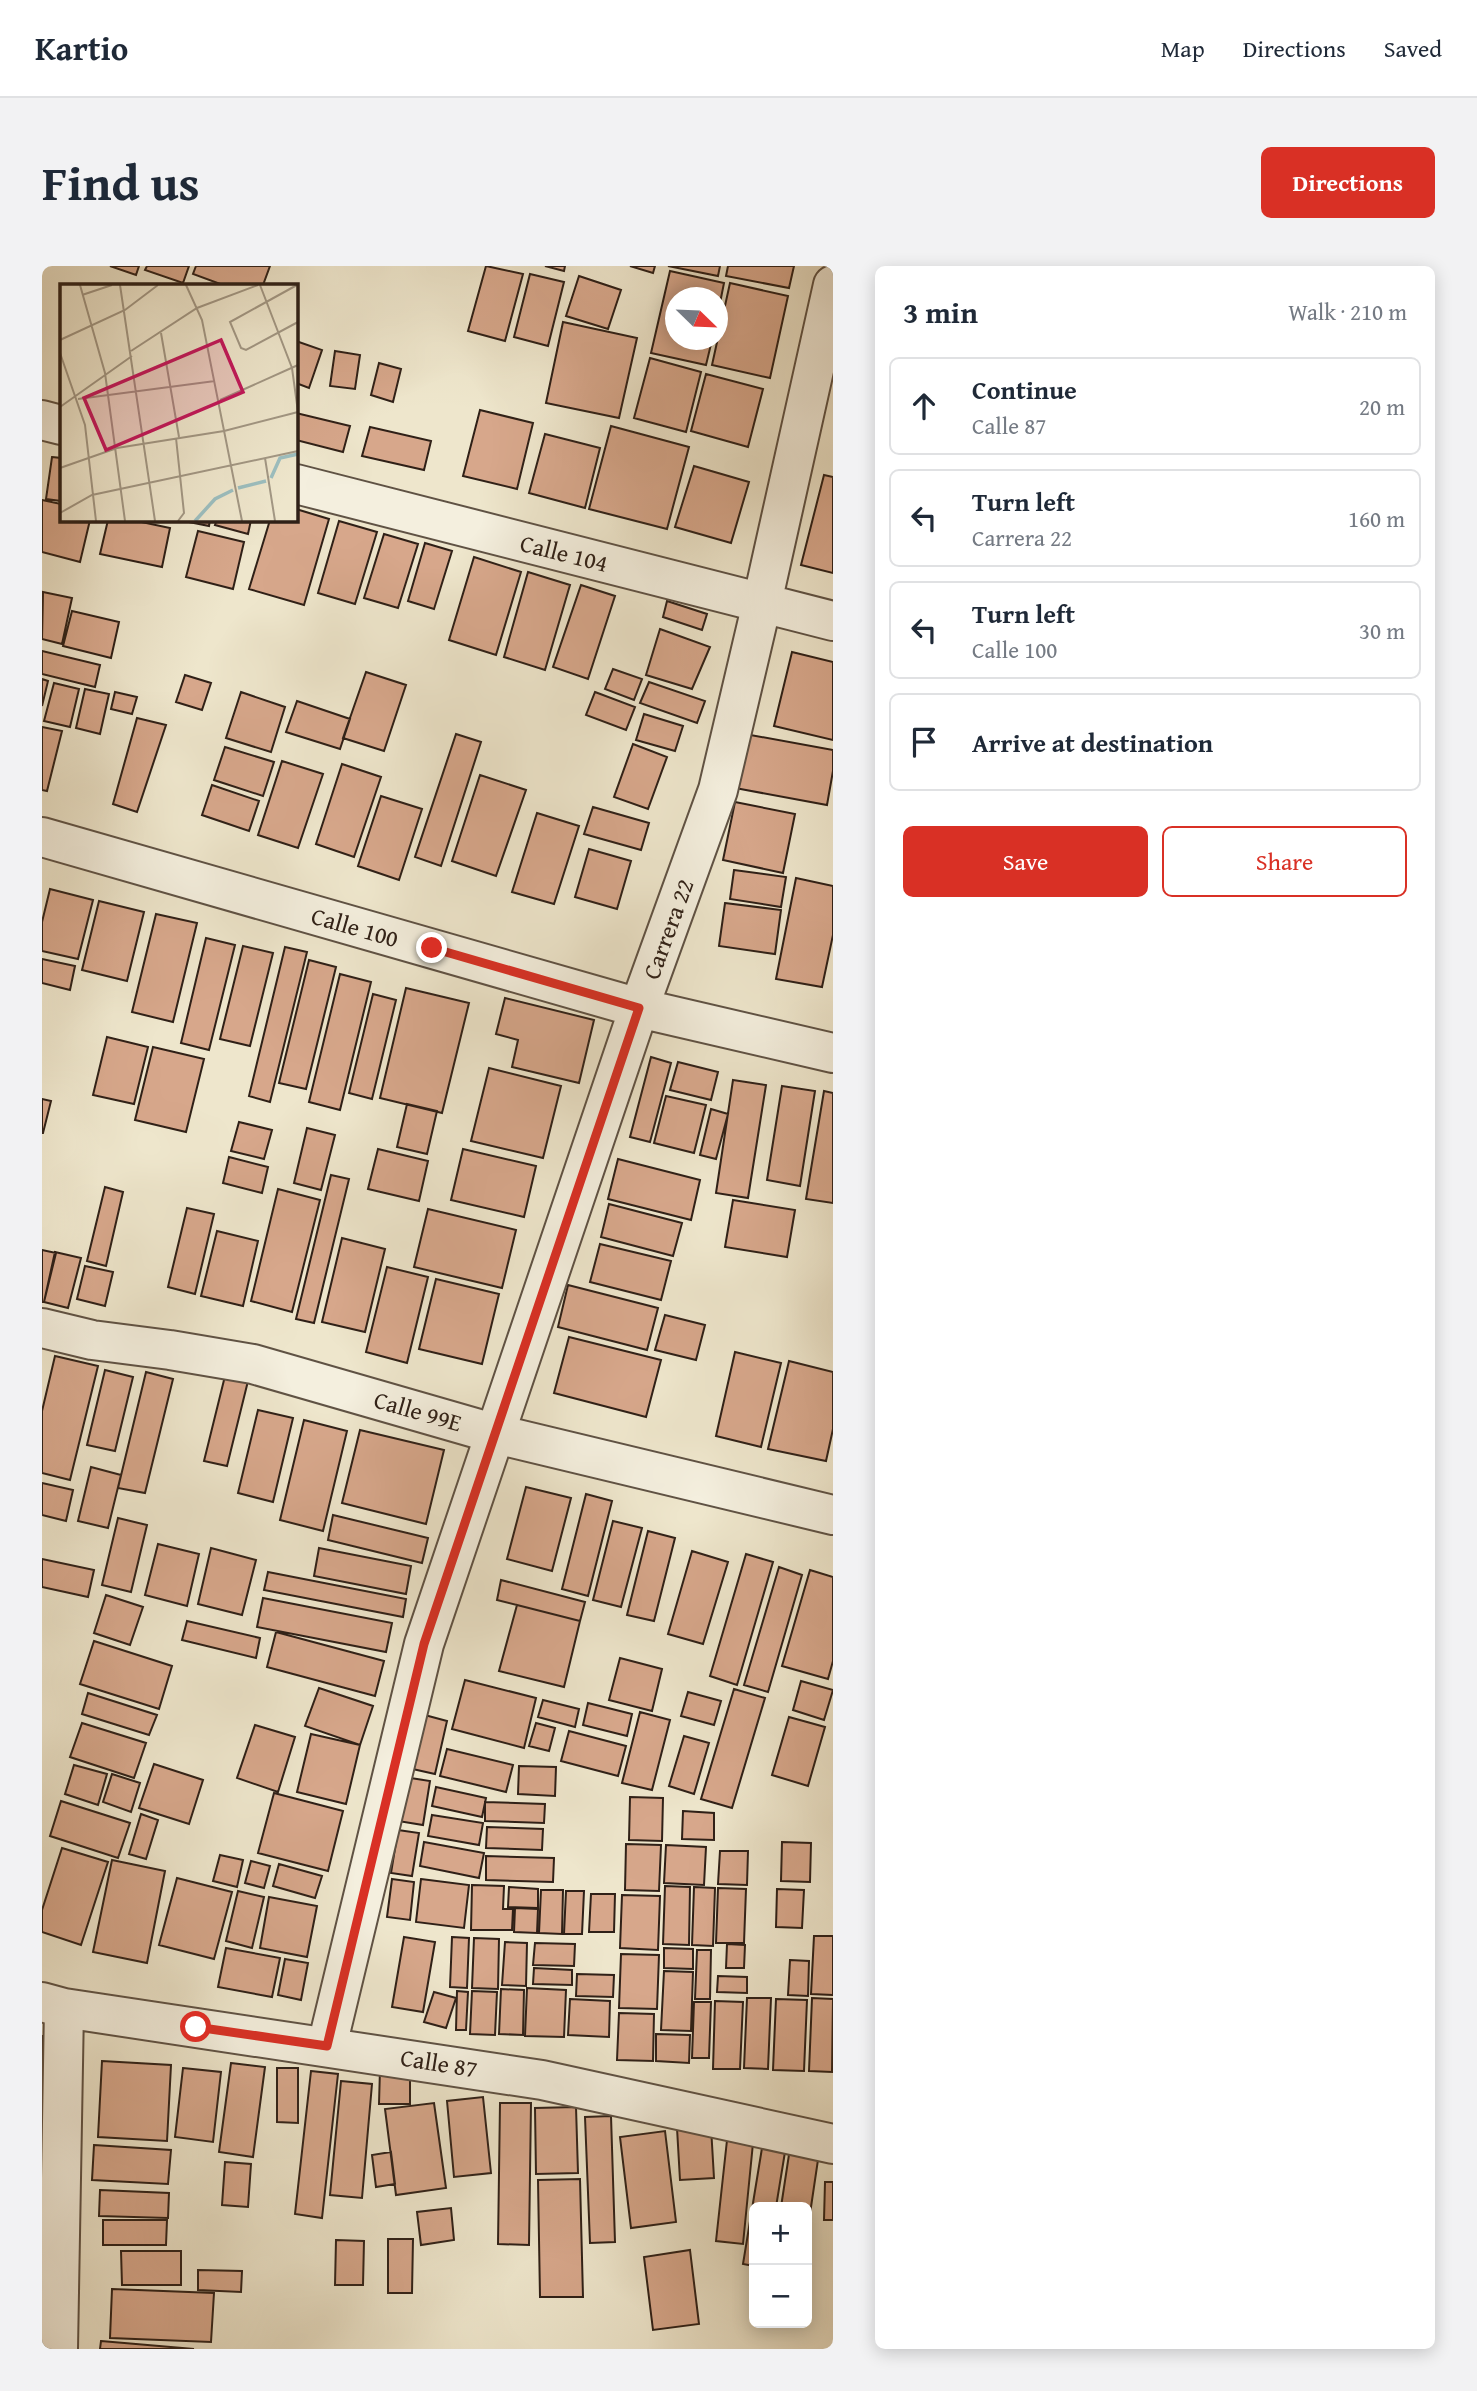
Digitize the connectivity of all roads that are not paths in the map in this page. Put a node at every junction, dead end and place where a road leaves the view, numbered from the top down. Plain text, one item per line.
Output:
1 (833, 285) edge
2 (42, 420) edge
3 (60, 425) edge
4 (298, 485) edge
5 (762, 603) junction
6 (833, 621) edge
7 (42, 836) edge
8 (639, 1008) junction
9 (833, 1053) edge
10 (42, 1328) edge
11 (496, 1434) junction
12 (833, 1515) edge
13 (53, 2005) edge
14 (327, 2046) junction
15 (833, 2144) edge
16 (58, 2349) edge

1 - 5 street, Carrera 22
2 - 3 street
4 - 5 street, Calle 104
5 - 6 street, Calle 104
5 - 8 street, Carrera 22
7 - 8 street, Calle 100
8 - 9 street, Calle 100
8 - 11 street, Carrera 22
10 - 11 street, Calle 99E
11 - 12 street, Calle 99E
11 - 14 street, Carrera 22
13 - 14 street, Calle 87
13 - 16 street
14 - 15 street, Calle 87

